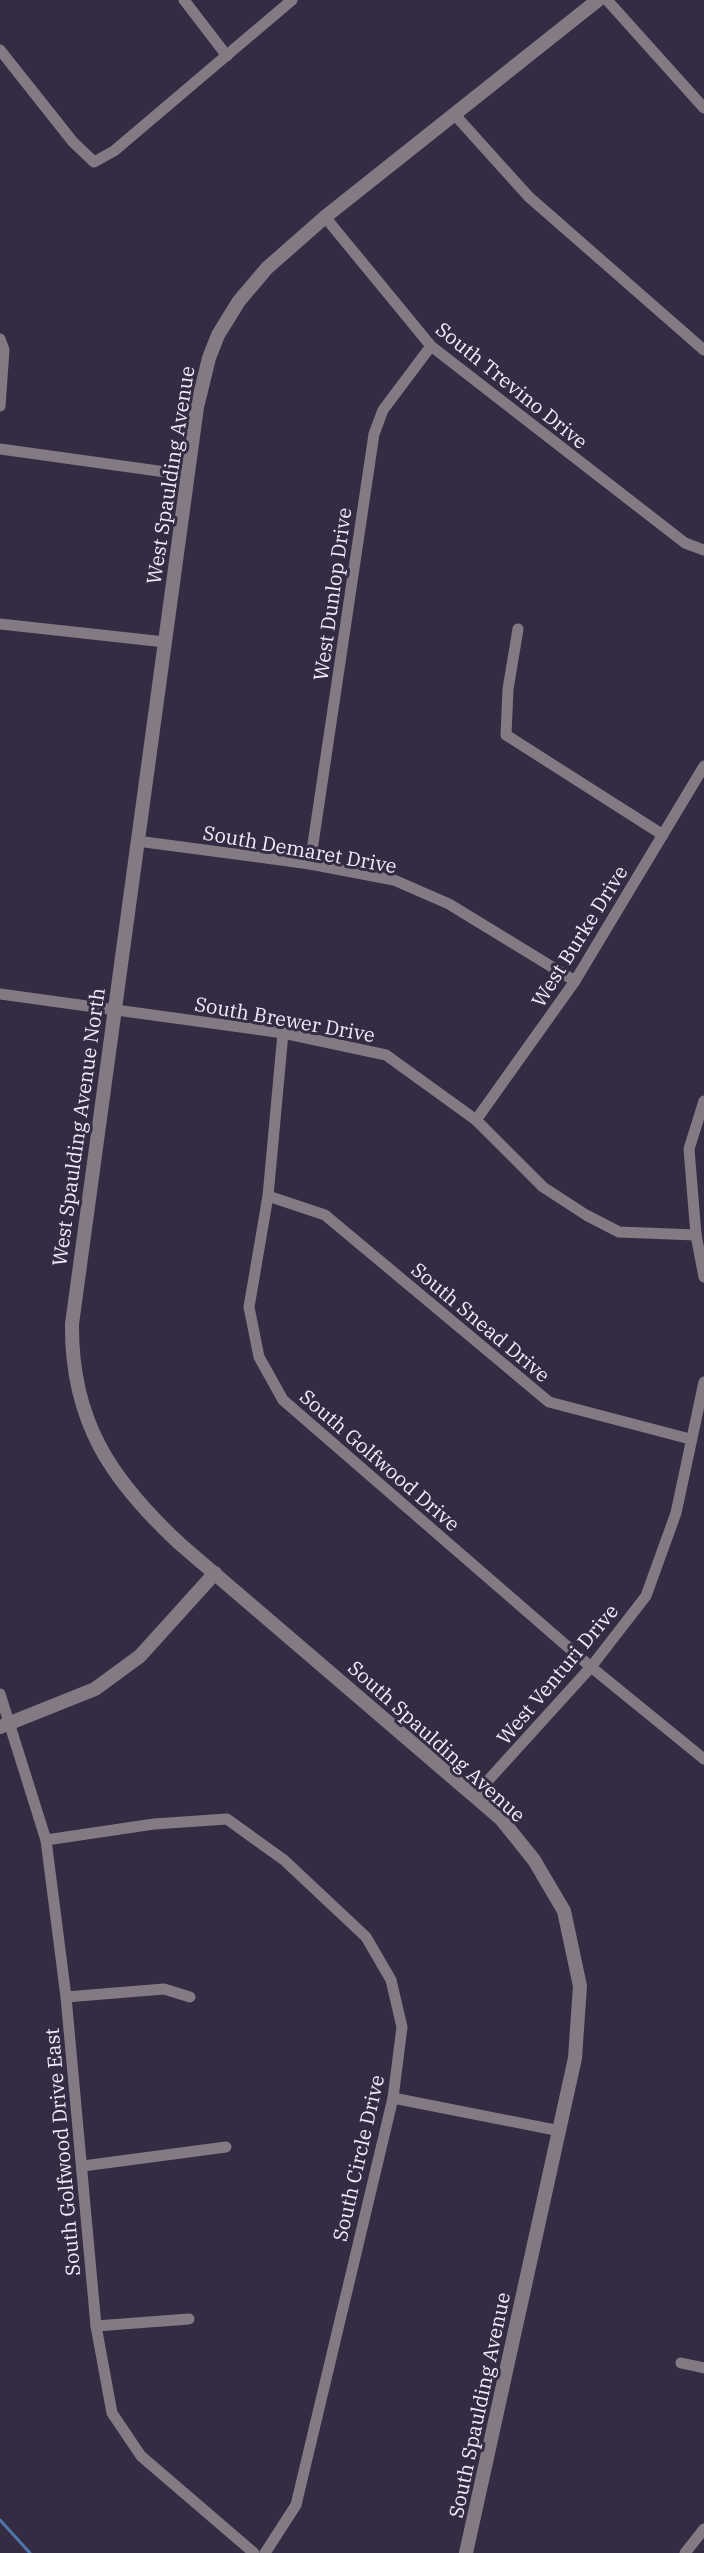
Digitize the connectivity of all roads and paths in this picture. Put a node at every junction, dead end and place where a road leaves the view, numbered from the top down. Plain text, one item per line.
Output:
1 (184, 0) edge
2 (292, 0) edge
3 (598, 0) edge
4 (607, 0) edge
5 (0, 50) edge
6 (227, 56) junction
7 (704, 108) edge
8 (455, 115) junction
9 (325, 217) junction
10 (0, 339) edge
11 (431, 346) junction
12 (704, 350) edge
13 (0, 406) edge
14 (0, 449) edge
15 (187, 475) junction
16 (704, 550) edge
17 (0, 624) edge
18 (518, 629) dead end
19 (165, 642) junction
20 (704, 766) edge
21 (663, 835) junction
22 (137, 841) junction
23 (310, 864) junction
24 (575, 981) junction
25 (0, 994) edge
26 (114, 1009) junction
27 (283, 1033) junction
28 (704, 1101) edge
29 (476, 1120) junction
30 (268, 1196) junction
31 (696, 1235) junction
32 (704, 1277) edge
33 (704, 1382) edge
34 (85, 1418) joint
35 (690, 1439) junction
36 (215, 1573) junction
37 (591, 1667) junction
38 (0, 1694) edge
39 (6, 1725) edge
40 (704, 1759) edge
41 (474, 1796) junction
42 (46, 1840) junction
43 (66, 1997) junction
44 (190, 1997) dead end
45 (393, 2098) junction
46 (560, 2131) junction
47 (226, 2147) dead end
48 (83, 2166) junction
49 (189, 2319) dead end
50 (96, 2326) junction
51 (681, 2363) dead end
52 (704, 2368) edge
53 (704, 2529) edge
54 (254, 2553) edge
55 (265, 2553) edge
56 (466, 2553) edge
57 (685, 2553) edge

1 - 6 street
2 - 6 street
3 - 8 street, West Spaulding Avenue
4 - 7 street
5 - 6 street
8 - 9 street, West Spaulding Avenue
8 - 12 street
9 - 11 street, South Trevino Drive
9 - 15 street, West Spaulding Avenue
10 - 13 street
11 - 16 street, South Trevino Drive
11 - 23 street, West Dunlop Drive
14 - 15 street
15 - 19 street, West Spaulding Avenue
17 - 19 street
18 - 21 street
19 - 22 street, West Spaulding Avenue
20 - 21 street, West Burke Drive
21 - 24 street, West Burke Drive
22 - 23 street, South Demaret Drive
22 - 26 street, West Spaulding Avenue North
23 - 24 street, South Demaret Drive
24 - 29 street, West Burke Drive
25 - 26 street, South Brewer Drive
26 - 27 street, South Brewer Drive
26 - 34 street, West Spaulding Avenue North
27 - 29 street, South Brewer Drive
27 - 30 street, South Golfwood Drive
28 - 31 street
29 - 31 street, South Brewer Drive
30 - 35 street, South Snead Drive
30 - 37 street, South Golfwood Drive
31 - 32 street
33 - 35 street, West Venturi Drive
34 - 36 street, South Spaulding Avenue
35 - 37 street, West Venturi Drive
36 - 39 street
36 - 41 street, South Spaulding Avenue
37 - 40 street, South Golfwood Drive
37 - 41 street, West Venturi Drive
38 - 39 street, South Golfwood Drive East
39 - 42 street, South Golfwood Drive East
41 - 46 street, South Spaulding Avenue
42 - 43 street, South Golfwood Drive East
42 - 45 street, South Circle Drive
43 - 44 street
43 - 48 street, South Golfwood Drive East
45 - 46 street
45 - 55 street, South Circle Drive
46 - 56 street, South Spaulding Avenue
47 - 48 street
48 - 50 street, South Golfwood Drive East
49 - 50 street
50 - 54 street, South Golfwood Drive East
51 - 52 street
53 - 57 street

